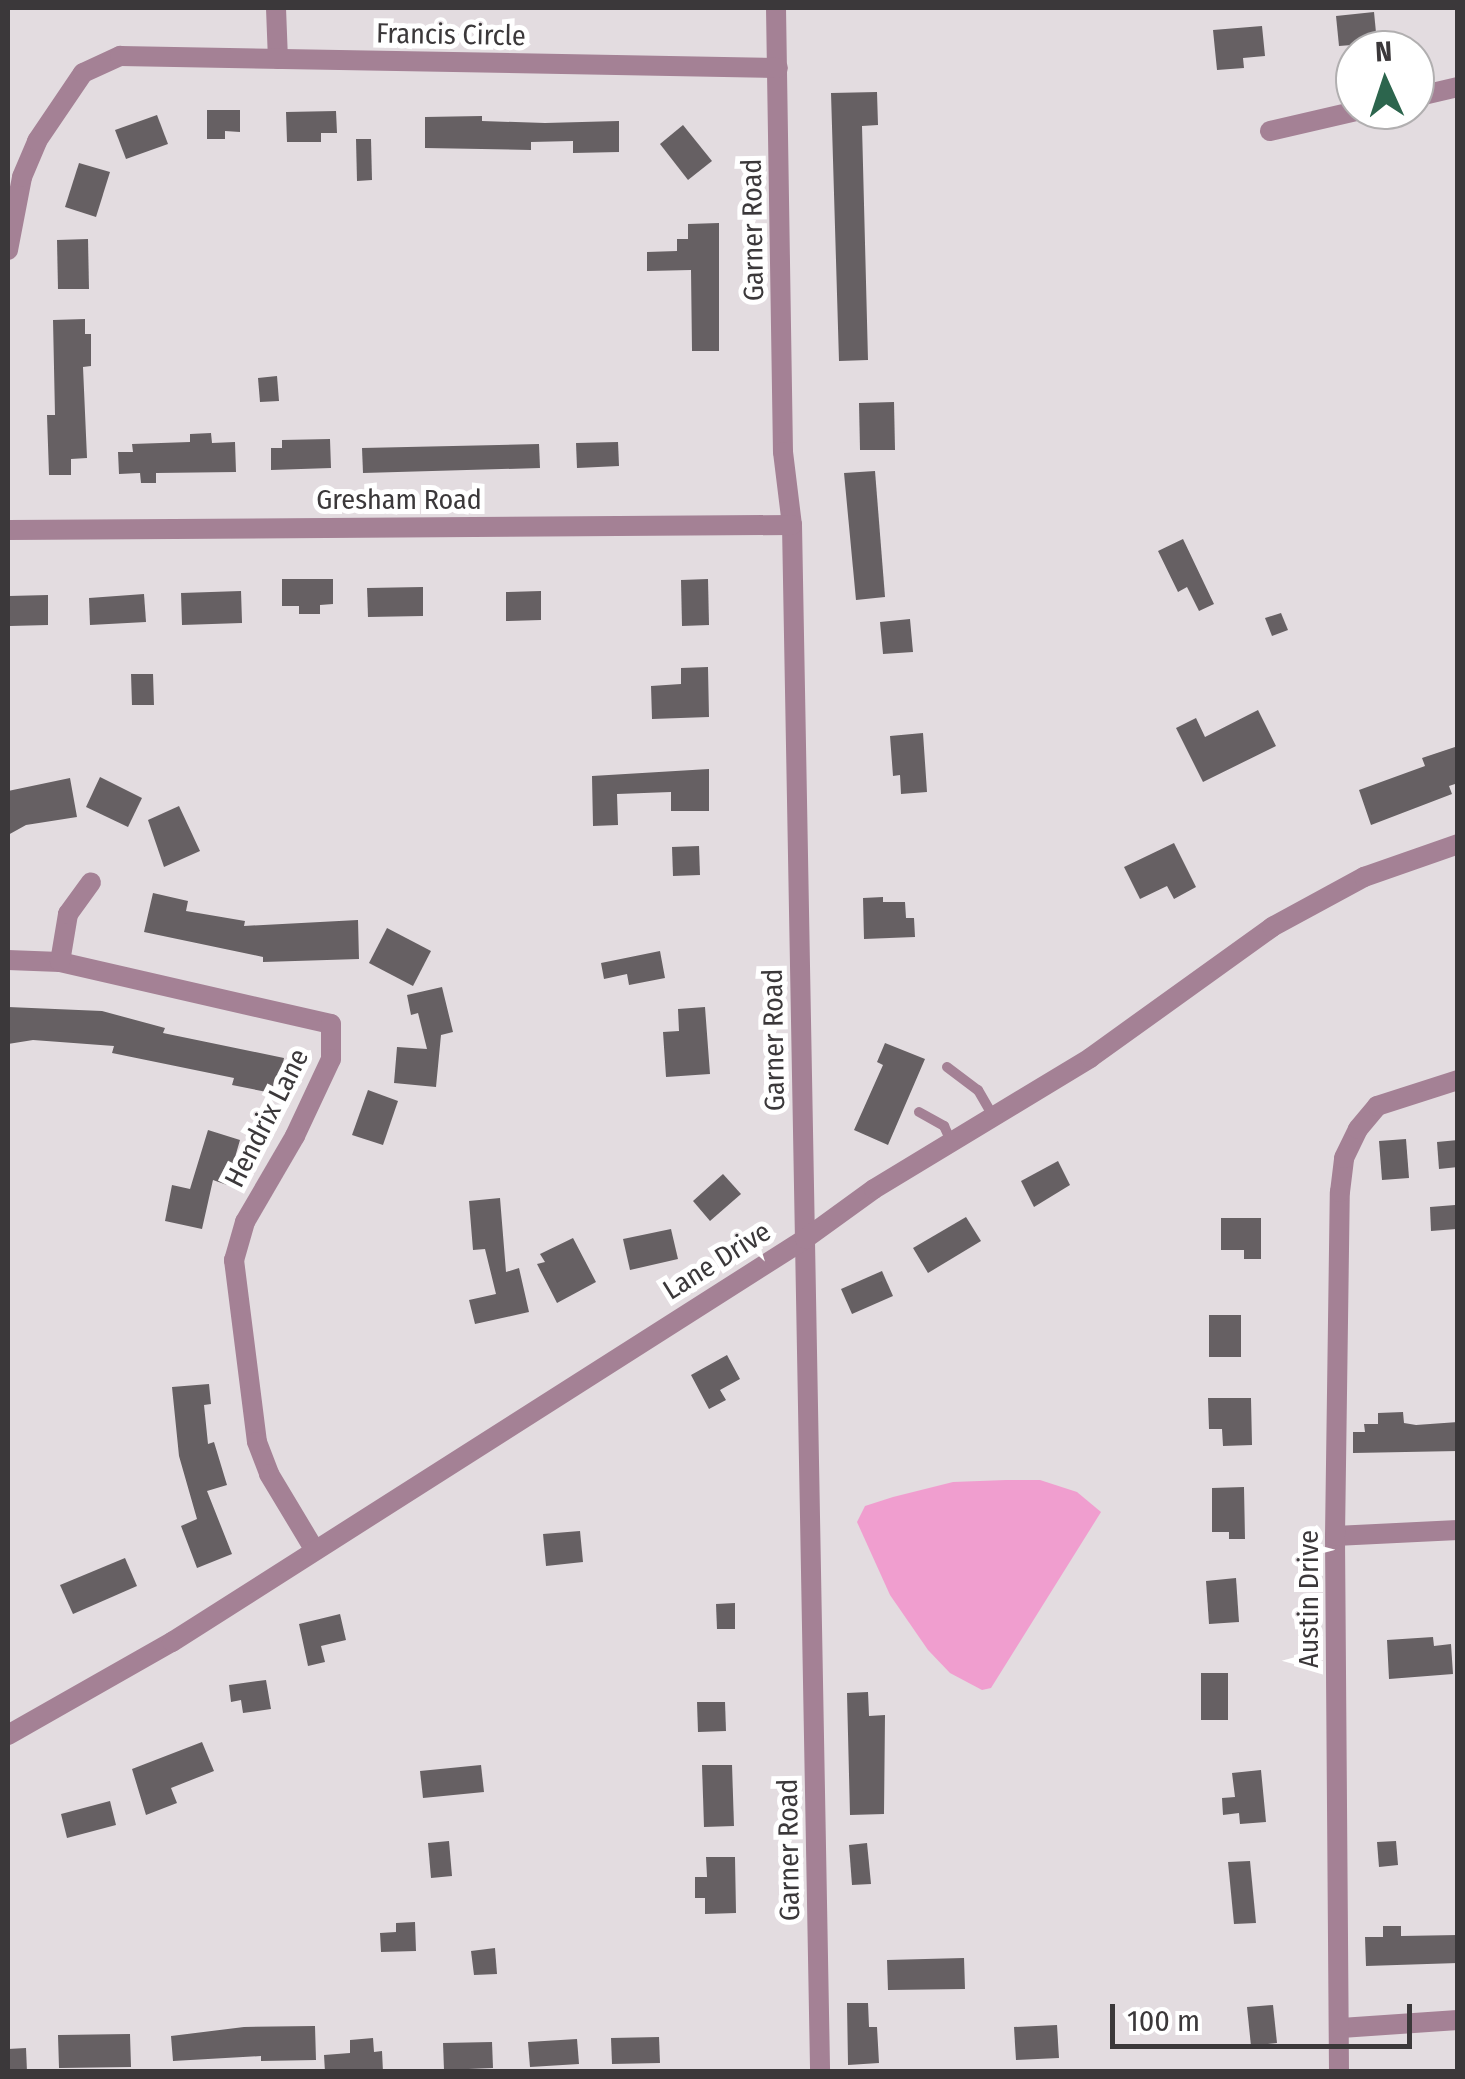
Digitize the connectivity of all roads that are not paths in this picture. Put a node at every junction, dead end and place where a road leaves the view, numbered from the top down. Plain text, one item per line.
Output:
1 (276, 8) edge
2 (776, 8) edge
3 (278, 58) junction
4 (778, 68) junction
5 (1335, 116) edge
6 (1270, 130) dead end
7 (8, 250) edge
8 (8, 512) edge
9 (792, 526) junction
10 (8, 530) edge
11 (1458, 844) edge
12 (91, 882) dead end
13 (8, 960) edge
14 (60, 962) junction
15 (947, 1067) dead end
16 (1458, 1080) edge
17 (919, 1112) dead end
18 (994, 1116) junction
19 (952, 1142) junction
20 (805, 1238) junction
21 (1458, 1530) edge
22 (1335, 1536) junction
23 (314, 1549) junction
24 (8, 1735) edge
25 (1458, 2020) edge
26 (1341, 2028) junction
27 (820, 2072) edge
28 (1339, 2072) edge

1 - 3 street
2 - 4 street, Garner Road
3 - 4 street, Francis Circle
3 - 7 street, Francis Circle
4 - 9 street, Garner Road
5 - 6 street
8 - 10 street
9 - 10 street, Gresham Road
9 - 20 street, Garner Road
11 - 18 street, Lane Drive
12 - 14 street
13 - 14 street, Hendrix Lane
14 - 23 street, Hendrix Lane
15 - 18 lane
16 - 22 street, Austin Drive
17 - 19 lane
18 - 19 street, Lane Drive
19 - 20 street, Lane Drive
20 - 23 street, Lane Drive
20 - 27 street, Garner Road
21 - 22 street
22 - 26 street, Austin Drive
23 - 24 street, Lane Drive
25 - 26 street
26 - 28 street, Austin Drive

